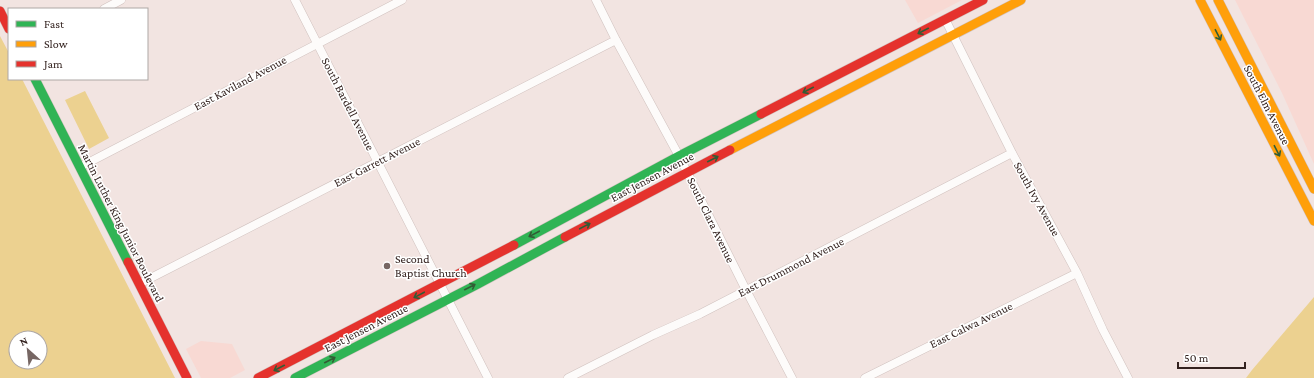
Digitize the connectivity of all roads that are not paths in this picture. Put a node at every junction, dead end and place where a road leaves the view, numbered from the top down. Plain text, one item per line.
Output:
1 (121, 0) edge
2 (295, 0) edge
3 (402, 0) edge
4 (596, 0) edge
5 (983, 0) edge
6 (1022, 0) edge
7 (1200, 0) edge
8 (1218, 0) edge
9 (106, 8) edge
10 (0, 11) edge
11 (945, 19) junction
12 (8, 27) edge
13 (953, 35) junction
14 (616, 40) junction
15 (317, 43) junction
16 (35, 80) edge
17 (1012, 153) junction
18 (679, 156) junction
19 (377, 162) junction
20 (80, 167) junction
21 (687, 172) junction
22 (1314, 189) edge
23 (1314, 221) edge
24 (1077, 272) junction
25 (139, 284) junction
26 (440, 284) junction
27 (746, 290) junction
28 (447, 299) junction
29 (187, 378) edge
30 (258, 378) edge
31 (296, 378) edge
32 (488, 378) edge
33 (568, 378) edge
34 (792, 378) edge
35 (865, 378) edge
36 (1128, 378) edge

1 - 9 street
2 - 15 street, South Bardell Avenue
3 - 15 street, East Kaviland Avenue
4 - 14 street, South Clara Avenue
5 - 11 main road, East Jensen Avenue
6 - 13 main road, East Jensen Avenue
7 -> 23 main road, South Elm Avenue
8 - 22 main road, South Elm Avenue
10 - 12 main road
11 - 13 street, South Ivy Avenue
11 -> 18 main road, East Jensen Avenue
13 - 17 street, South Ivy Avenue
21 -> 13 main road, East Jensen Avenue
14 - 18 street, South Clara Avenue
14 - 19 street, East Garrett Avenue
15 - 19 street, South Bardell Avenue
15 - 20 street, East Kaviland Avenue
16 - 20 main road, Martin Luther King Junior Boulevard
17 - 24 street, South Ivy Avenue
17 - 27 street, East Drummond Avenue
18 - 21 street, South Clara Avenue
18 -> 26 main road, East Jensen Avenue
19 - 25 street, East Garrett Avenue
19 - 26 street, South Bardell Avenue
20 - 25 main road, Martin Luther King Junior Boulevard
21 - 27 street, South Clara Avenue
28 -> 21 main road, East Jensen Avenue
24 - 35 street, East Calwa Avenue
24 - 36 street, South Ivy Avenue
25 - 29 main road, Martin Luther King Junior Boulevard
26 - 28 street, South Bardell Avenue
26 -> 30 main road, East Jensen Avenue
27 - 33 street, East Drummond Avenue
27 - 34 street, South Clara Avenue
31 -> 28 main road, East Jensen Avenue
28 - 32 street, South Bardell Avenue

